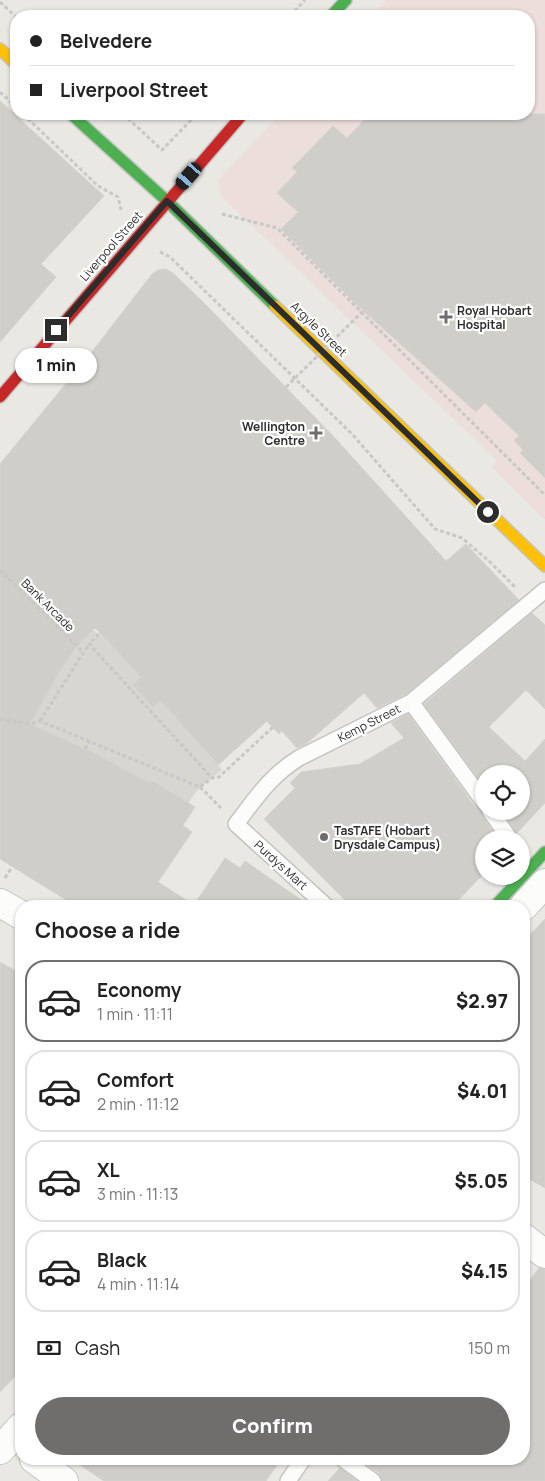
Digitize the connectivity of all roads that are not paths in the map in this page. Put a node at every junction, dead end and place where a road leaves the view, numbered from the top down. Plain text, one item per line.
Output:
1 (346, 0) edge
2 (337, 10) edge
3 (0, 49) edge
4 (10, 58) edge
5 (78, 120) edge
6 (238, 120) edge
7 (167, 201) junction
8 (0, 396) edge
9 (545, 566) edge
10 (545, 590) edge
11 (411, 702) junction
12 (475, 790) edge
13 (236, 824) joint
14 (545, 852) edge
15 (530, 865) edge
16 (540, 878) edge
17 (319, 900) edge
18 (505, 900) edge
19 (527, 900) edge
20 (0, 903) edge
21 (15, 912) edge
22 (530, 1243) edge
23 (545, 1254) edge
24 (42, 1465) edge
25 (299, 1465) edge
26 (352, 1465) edge
27 (64, 1481) edge
28 (288, 1481) edge
29 (373, 1481) edge

1 - 2 main road
3 - 4 main road
5 - 7 main road, Argyle Street
6 - 7 main road, Liverpool Street
7 - 8 main road, Liverpool Street
7 - 9 main road, Argyle Street
10 - 11 lane
11 - 12 lane, Kemp Street
11 - 13 lane, Kemp Street
13 - 17 lane, Purdys Mart
14 - 16 main road
15 - 16 lane
16 - 18 main road
16 - 19 street
20 - 21 street
22 - 23 street
24 - 27 street
25 - 28 lane
26 - 29 lane

